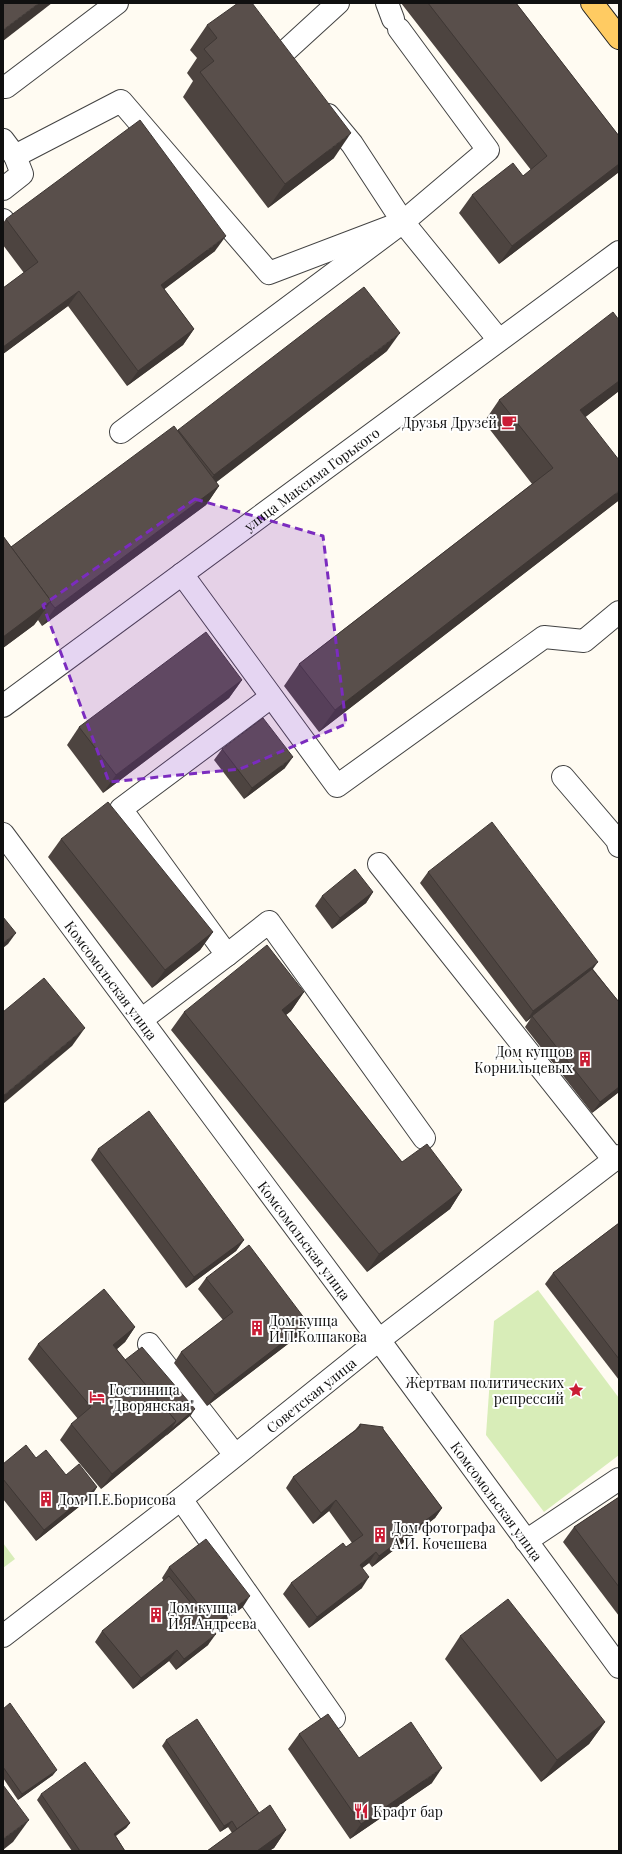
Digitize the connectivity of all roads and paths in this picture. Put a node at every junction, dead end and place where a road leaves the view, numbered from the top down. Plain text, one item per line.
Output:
1 (118, 3) edge
2 (338, 3) edge
3 (592, 3) edge
4 (393, 17) edge
5 (619, 38) edge
6 (266, 40) edge
7 (280, 56) junction
8 (294, 74) edge
9 (3, 87) edge
10 (314, 97) edge
11 (9, 148) edge
12 (3, 189) edge
13 (3, 220) edge
14 (403, 222) junction
15 (3, 223) edge
16 (616, 260) edge
17 (499, 340) junction
18 (121, 432) dead end
19 (182, 574) junction
20 (619, 612) edge
21 (271, 697) junction
22 (3, 706) edge
23 (563, 778) dead end
24 (3, 834) edge
25 (619, 846) edge
26 (379, 864) dead end
27 (227, 955) junction
28 (141, 1020) junction
29 (424, 1138) dead end
30 (617, 1158) edge
31 (379, 1340) junction
32 (149, 1344) dead end
33 (235, 1455) junction
34 (619, 1479) edge
35 (181, 1499) junction
36 (526, 1541) junction
37 (3, 1636) edge
38 (619, 1667) edge
39 (334, 1718) dead end

1 - 9 street
2 - 7 street
3 - 5 main road
4 - 14 street
6 - 7 street
7 - 8 street
10 - 14 street
11 - 12 street
11 - 14 street
13 - 15 street
14 - 17 street
14 - 18 street
16 - 17 street, улица Максима Горького
17 - 19 street, улица Максима Горького
19 - 21 street
19 - 22 street, улица Максима Горького
20 - 21 street
21 - 27 street
23 - 25 street
24 - 28 street, Комсомольская улица
26 - 30 street
27 - 28 street
27 - 29 street
28 - 31 street, Комсомольская улица
30 - 31 street, Советская улица
31 - 33 street, Советская улица
31 - 36 street, Комсомольская улица
32 - 33 street
33 - 35 street, Советская улица
34 - 36 street
35 - 37 street, Советская улица
35 - 39 street
36 - 38 street, Комсомольская улица

